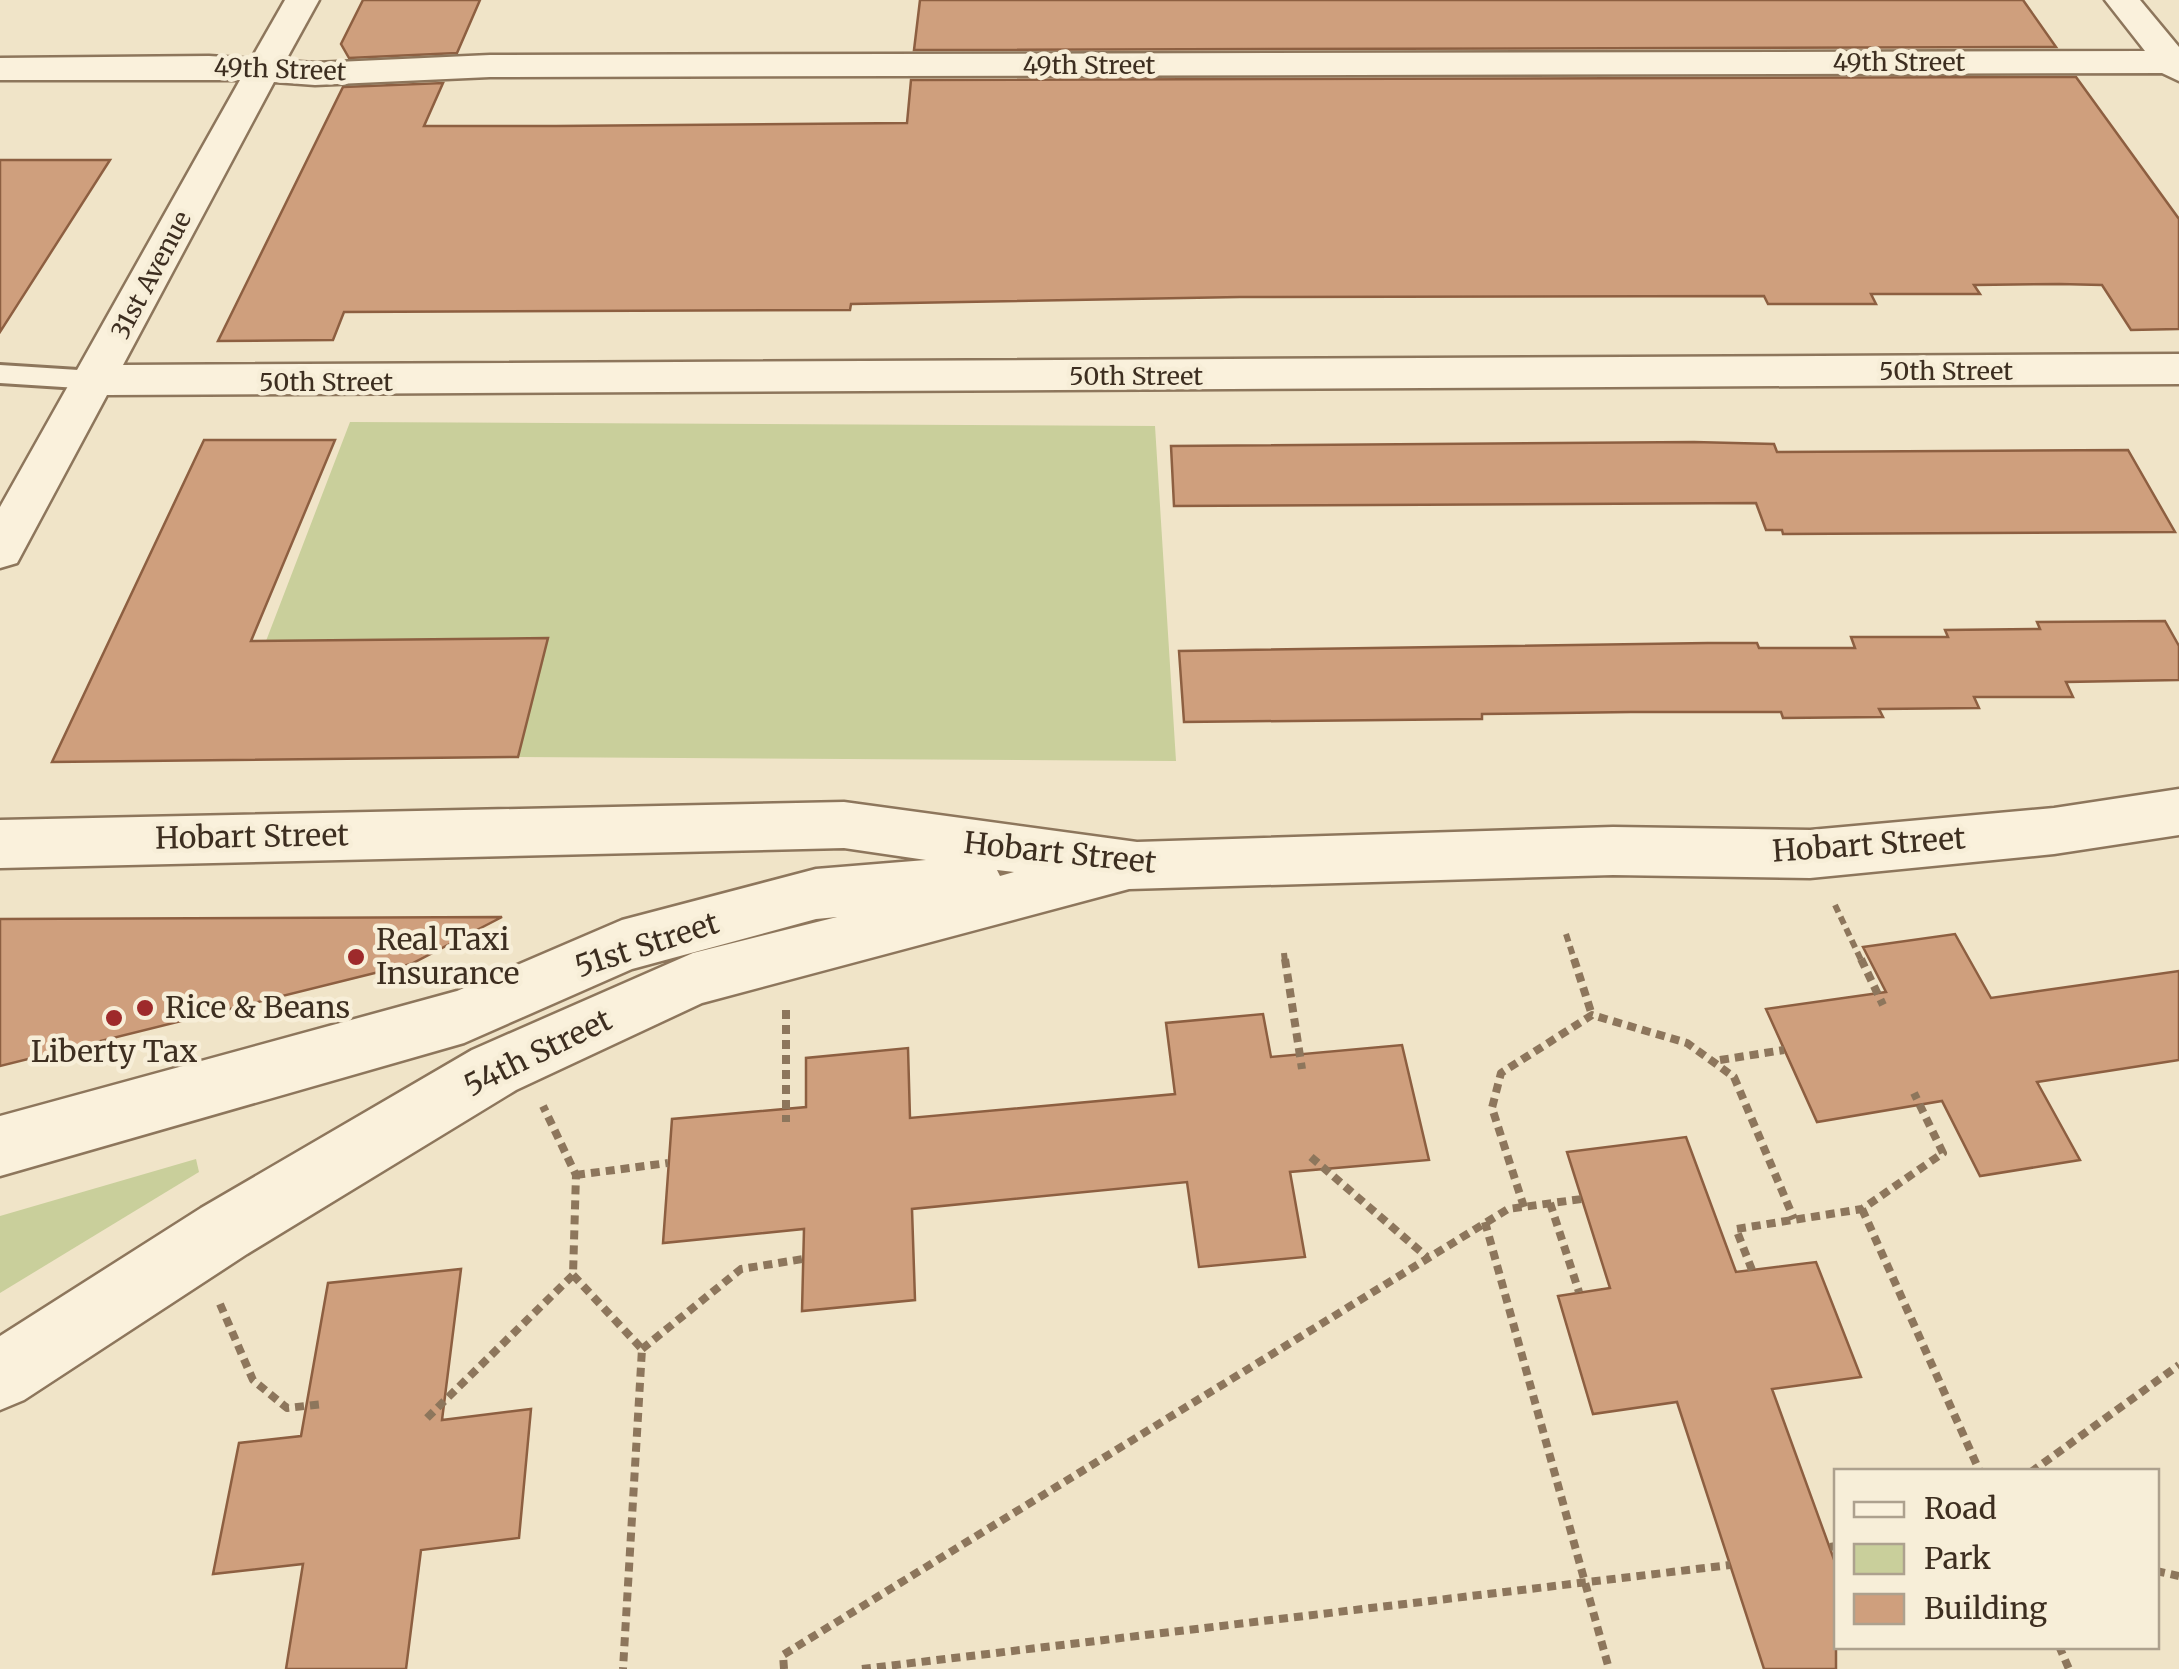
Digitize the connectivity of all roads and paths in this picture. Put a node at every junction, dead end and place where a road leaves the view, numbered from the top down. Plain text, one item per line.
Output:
1 (302, 0) edge
2 (2122, 0) edge
3 (2176, 64) edge
4 (0, 69) edge
5 (262, 70) junction
6 (2179, 369) edge
7 (0, 374) edge
8 (94, 380) junction
9 (0, 550) edge
10 (2179, 812) edge
11 (0, 844) edge
12 (1136, 866) junction
13 (1834, 904) dead end
14 (1566, 934) dead end
15 (1284, 953) dead end
16 (1883, 1004) dead end
17 (786, 1009) dead end
18 (1592, 1015) junction
19 (1784, 1050) dead end
20 (1720, 1060) junction
21 (1302, 1069) dead end
22 (1914, 1093) dead end
23 (540, 1100) dead end
24 (786, 1122) dead end
25 (0, 1146) edge
26 (1311, 1158) dead end
27 (668, 1164) dead end
28 (576, 1174) junction
29 (1582, 1198) dead end
30 (1550, 1203) junction
31 (1524, 1207) junction
32 (1862, 1209) junction
33 (1794, 1219) junction
34 (1485, 1222) junction
35 (1427, 1257) junction
36 (804, 1260) dead end
37 (1752, 1270) dead end
38 (572, 1275) junction
39 (1578, 1292) dead end
40 (218, 1299) dead end
41 (642, 1349) junction
42 (2179, 1365) edge
43 (0, 1376) edge
44 (323, 1404) dead end
45 (427, 1418) dead end
46 (1979, 1469) edge
47 (2035, 1469) edge
48 (1730, 1565) dead end
49 (1585, 1583) junction
50 (623, 1669) edge
51 (784, 1669) edge
52 (862, 1669) edge
53 (1609, 1669) edge

1 - 5 street, 31st Avenue
2 - 3 street
3 - 5 street, 49th Street
4 - 5 street, 49th Street
5 - 8 street, 31st Avenue
6 - 8 street, 50th Street
7 - 8 lane
8 - 9 street, 31st Avenue
10 - 12 street, Hobart Street
11 - 12 street, Hobart Street
12 - 25 street, 51st Street
12 - 43 street, 54th Street
13 - 16 path
14 - 18 path
15 - 21 path
17 - 24 path
18 - 20 path
18 - 31 path
19 - 20 path
20 - 33 path
22 - 32 path
23 - 28 path
26 - 35 path
27 - 28 path
28 - 38 path
29 - 30 path
30 - 31 path
30 - 39 path
31 - 34 path
32 - 33 path
32 - 46 path
33 - 37 path
34 - 35 path
34 - 49 path
35 - 51 path
36 - 41 path
38 - 41 path
38 - 45 path
40 - 44 path
41 - 50 path
42 - 47 path
48 - 49 path
49 - 52 path
49 - 53 path

